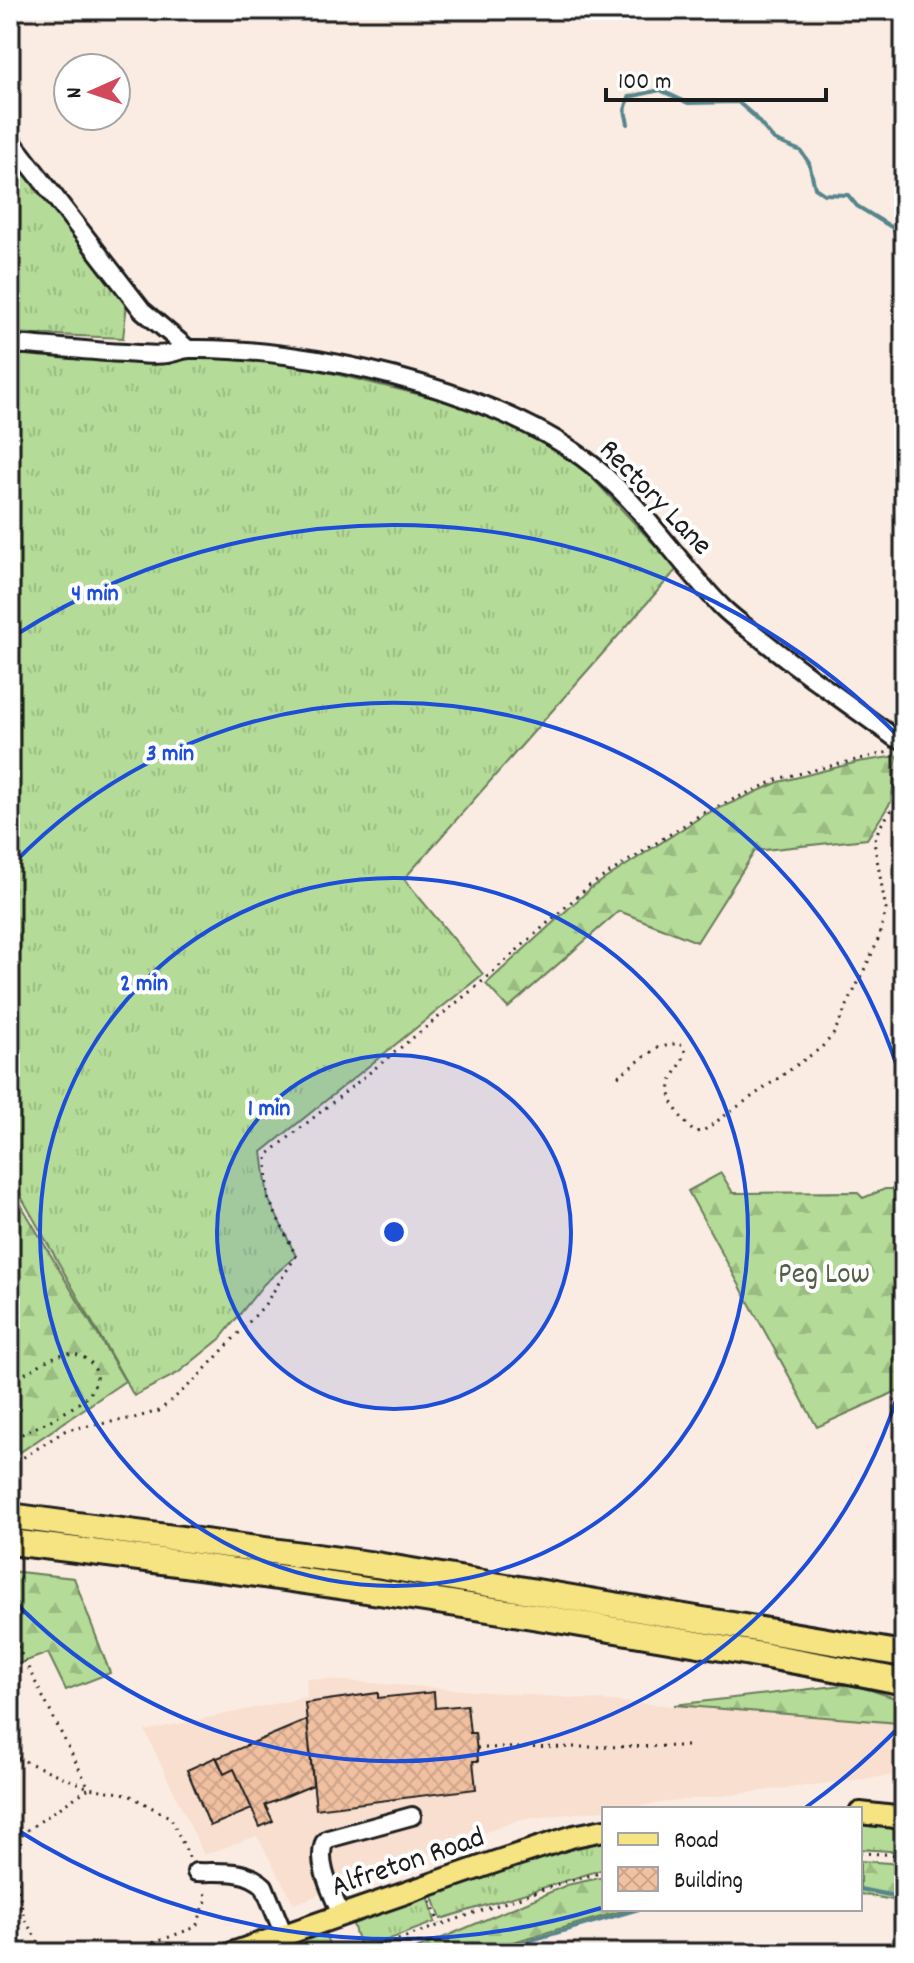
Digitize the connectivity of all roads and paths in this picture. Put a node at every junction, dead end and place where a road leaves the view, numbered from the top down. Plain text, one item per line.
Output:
1 (10, 139) edge
2 (10, 344) edge
3 (187, 348) junction
4 (900, 746) edge
5 (904, 792) edge
6 (618, 1076) dead end
7 (10, 1379) edge
8 (10, 1440) edge
9 (10, 1466) edge
10 (10, 1516) edge
11 (10, 1542) edge
12 (10, 1632) edge
13 (904, 1654) edge
14 (904, 1682) edge
15 (690, 1746) dead end
16 (477, 1748) dead end
17 (10, 1755) edge
18 (89, 1788) junction
19 (862, 1813) edge
20 (412, 1816) dead end
21 (904, 1818) edge
22 (602, 1830) edge
23 (23, 1833) junction
24 (10, 1837) edge
25 (862, 1853) edge
26 (904, 1855) edge
27 (196, 1872) junction
28 (602, 1873) edge
29 (425, 1886) junction
30 (341, 1915) junction
31 (440, 1924) junction
32 (284, 1935) junction
33 (46, 1953) edge
34 (106, 1953) edge
35 (232, 1953) edge
36 (360, 1953) edge

1 - 3 street
2 - 3 street, Rectory Lane
3 - 4 street, Rectory Lane
4 - 9 path
5 - 6 path
7 - 8 path
10 - 13 highway
11 - 14 highway
12 - 18 path
15 - 16 path
17 - 18 path
18 - 23 path
18 - 27 path
19 - 21 main road
20 - 30 street
22 - 29 main road, Alfreton Road
23 - 24 path
23 - 33 path
25 - 26 path
27 - 32 street
27 - 34 path
28 - 31 path
29 - 30 main road, Alfreton Road
29 - 31 path
30 - 32 main road, Alfreton Road
31 - 36 path
32 - 35 main road, Alfreton Road

